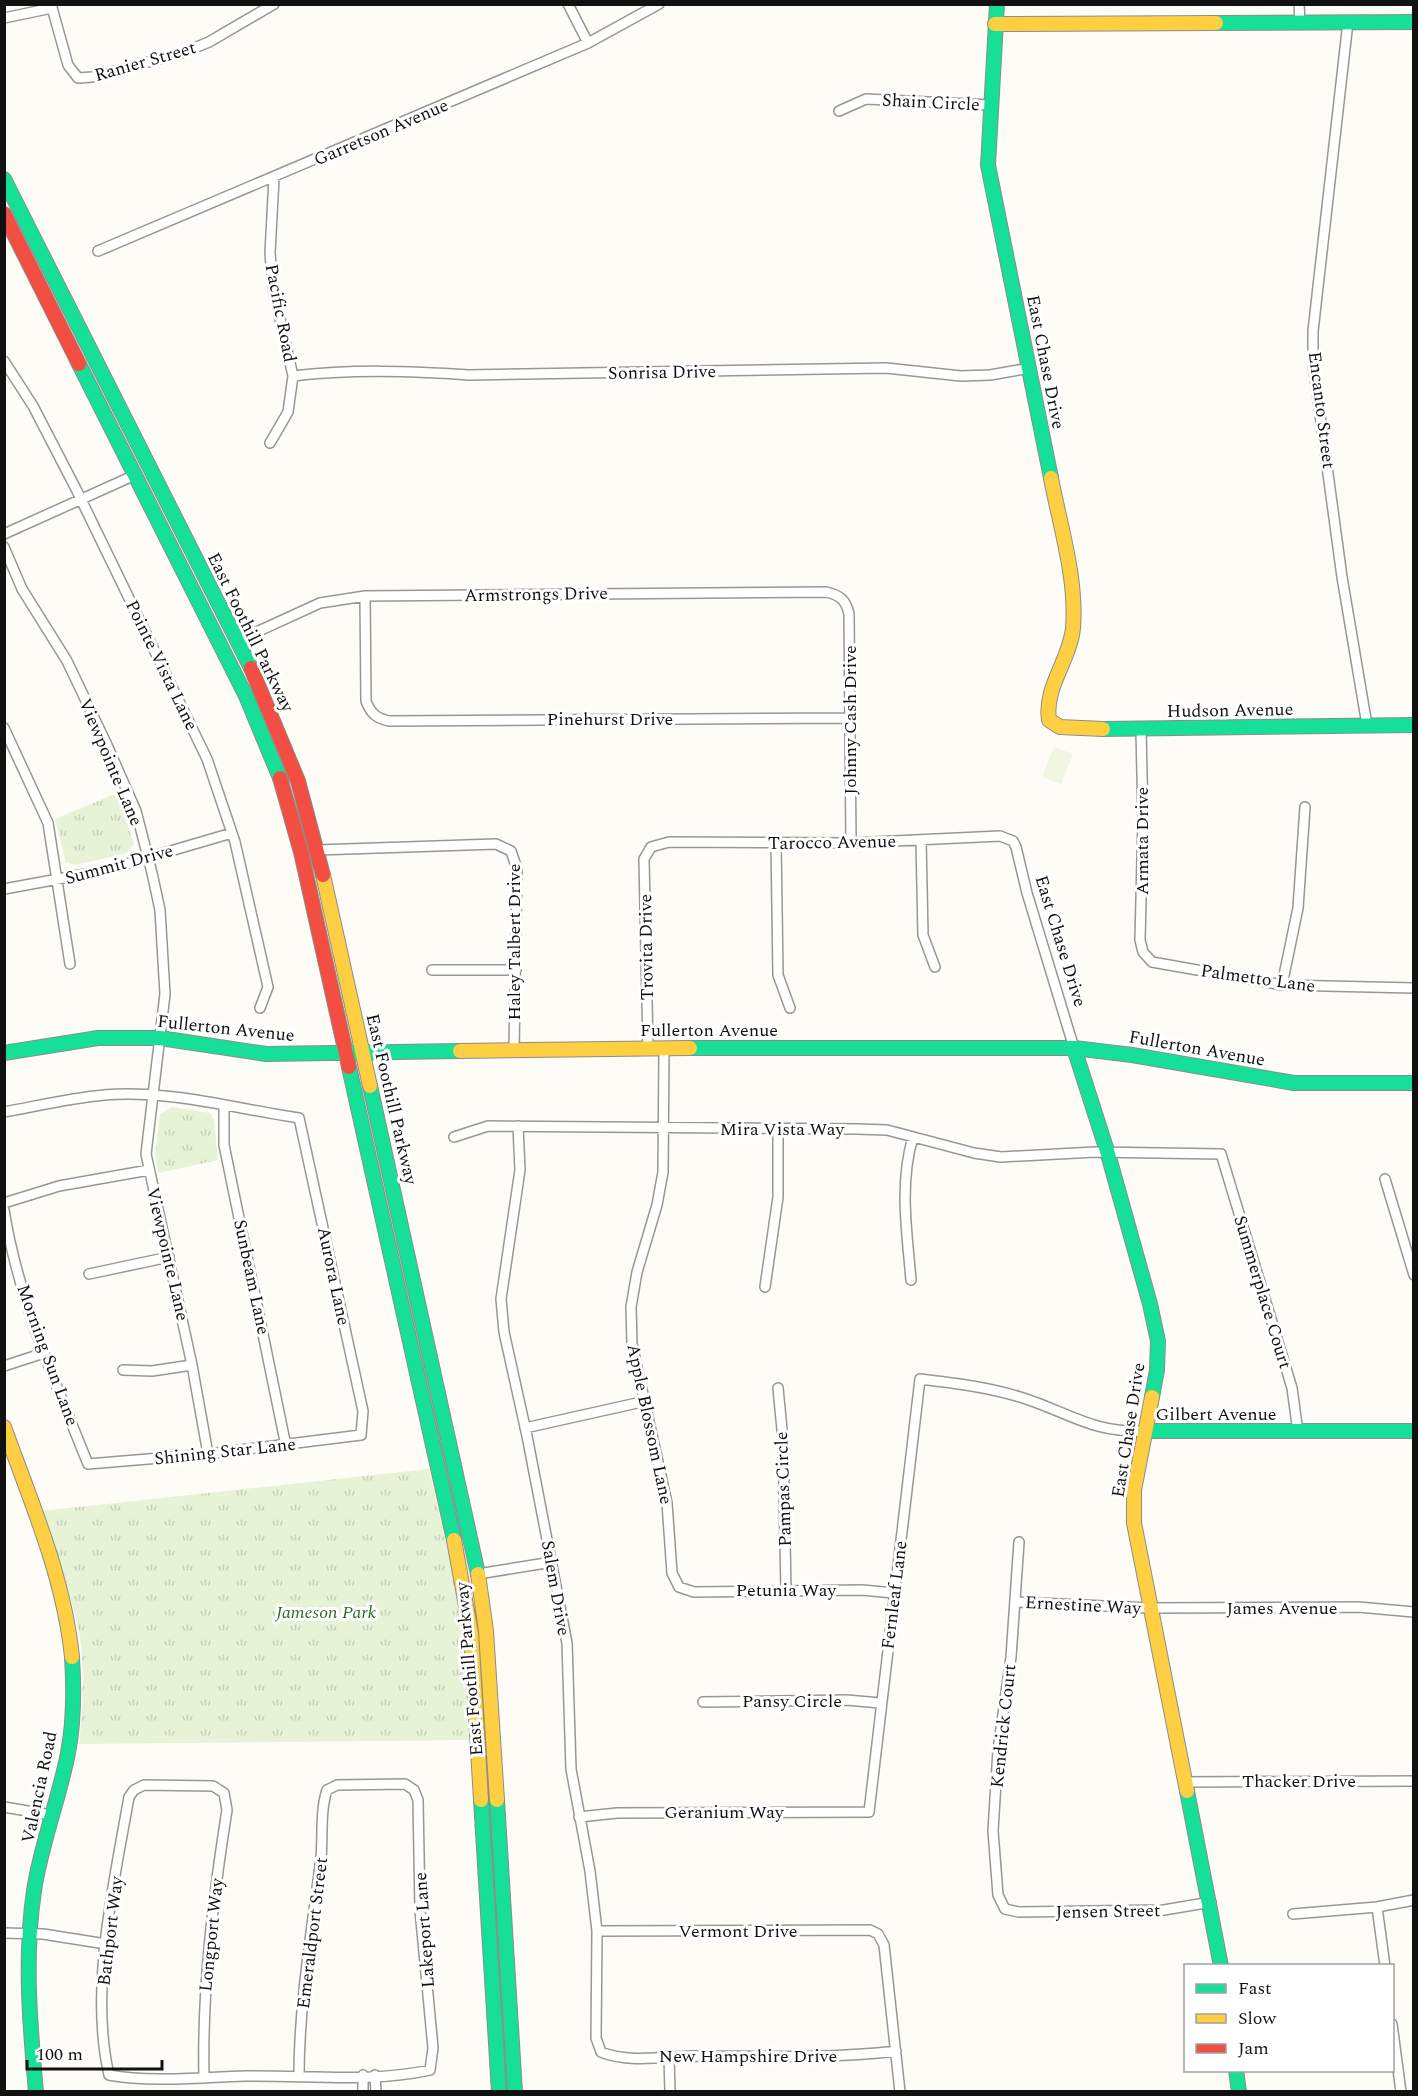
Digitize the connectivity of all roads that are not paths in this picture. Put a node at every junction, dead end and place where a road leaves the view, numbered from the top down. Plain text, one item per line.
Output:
1 (274, 4) edge
2 (568, 4) edge
3 (658, 4) edge
4 (997, 4) edge
5 (1299, 4) edge
6 (52, 6) edge
7 (4, 18) edge
8 (1300, 22) junction
9 (1348, 22) junction
10 (1413, 22) edge
11 (995, 24) junction
12 (588, 43) junction
13 (990, 105) junction
14 (839, 111) dead end
15 (274, 178) junction
16 (4, 179) edge
17 (4, 214) edge
18 (98, 251) dead end
19 (4, 361) edge
20 (1030, 368) junction
21 (293, 376) junction
22 (270, 443) dead end
23 (135, 475) junction
24 (82, 501) junction
25 (4, 534) edge
26 (4, 548) edge
27 (365, 596) junction
28 (843, 599) joint
29 (237, 641) junction
30 (850, 717) junction
31 (1049, 720) joint
32 (1367, 725) junction
33 (1413, 725) edge
34 (4, 728) edge
35 (1141, 730) junction
36 (1305, 807) dead end
37 (232, 833) junction
38 (921, 840) junction
39 (1013, 841) joint
40 (776, 842) junction
41 (851, 843) junction
42 (651, 847) joint
43 (317, 850) junction
44 (148, 858) junction
45 (58, 880) junction
46 (4, 889) edge
47 (1143, 952) joint
48 (70, 964) dead end
49 (935, 967) dead end
50 (432, 970) dead end
51 (516, 970) junction
52 (1282, 985) junction
53 (1413, 988) edge
54 (260, 1008) dead end
55 (790, 1008) dead end
56 (160, 1038) junction
57 (648, 1048) junction
58 (664, 1048) junction
59 (1074, 1048) junction
60 (514, 1051) junction
61 (4, 1053) edge
62 (347, 1054) junction
63 (363, 1054) junction
64 (1413, 1083) edge
65 (154, 1095) junction
66 (224, 1107) junction
67 (4, 1112) edge
68 (518, 1126) junction
69 (663, 1129) junction
70 (778, 1129) junction
71 (454, 1137) dead end
72 (913, 1137) junction
73 (1108, 1154) junction
74 (1221, 1154) joint
75 (148, 1170) junction
76 (1384, 1179) dead end
77 (4, 1203) edge
78 (4, 1210) edge
79 (169, 1257) junction
80 (89, 1274) dead end
81 (1413, 1275) edge
82 (911, 1280) dead end
83 (765, 1287) dead end
84 (44, 1353) junction
85 (192, 1365) junction
86 (4, 1366) edge
87 (123, 1370) dead end
88 (920, 1379) joint
89 (778, 1388) dead end
90 (646, 1401) junction
91 (4, 1427) edge
92 (525, 1428) junction
93 (1145, 1431) junction
94 (1413, 1431) edge
95 (1298, 1432) junction
96 (361, 1435) joint
97 (286, 1446) junction
98 (208, 1454) junction
99 (88, 1464) joint
100 (1019, 1542) dead end
101 (552, 1562) junction
102 (478, 1574) junction
103 (679, 1587) joint
104 (786, 1591) junction
105 (894, 1593) junction
106 (1015, 1602) junction
107 (1150, 1608) junction
108 (1413, 1612) edge
109 (703, 1702) dead end
110 (880, 1703) junction
111 (1413, 1780) edge
112 (1185, 1782) junction
113 (134, 1790) joint
114 (327, 1790) joint
115 (4, 1807) edge
116 (869, 1812) joint
117 (51, 1815) junction
118 (579, 1817) junction
119 (1413, 1900) edge
120 (1211, 1902) junction
121 (1377, 1908) junction
122 (1005, 1909) joint
123 (1293, 1914) dead end
124 (597, 1931) junction
125 (4, 1933) edge
126 (29, 1934) junction
127 (106, 1944) junction
128 (1221, 1964) edge
129 (1385, 1964) edge
130 (1394, 2047) edge
131 (896, 2051) junction
132 (601, 2052) joint
133 (669, 2056) junction
134 (1236, 2072) edge
135 (375, 2075) junction
136 (299, 2076) junction
137 (363, 2076) junction
138 (204, 2078) junction
139 (36, 2091) edge
140 (363, 2091) edge
141 (376, 2091) edge
142 (499, 2091) edge
143 (515, 2091) edge
144 (670, 2091) edge
145 (900, 2091) edge
146 (1239, 2091) edge
147 (1401, 2091) edge

1 - 6 street, Ranier Street
2 - 12 street
3 - 12 street, Garretson Avenue
4 - 11 main road, East Chase Drive
5 - 8 street
6 - 7 street
8 - 9 main road
8 - 11 main road
9 - 10 main road
9 - 32 street, Encanto Street
11 - 13 main road, East Chase Drive
12 - 15 street, Garretson Avenue
13 - 14 street, Shain Circle
13 - 20 main road, East Chase Drive
15 - 18 street, Garretson Avenue
15 - 21 street, Pacific Road
16 - 29 main road, East Foothill Parkway
17 - 23 main road, East Foothill Parkway
19 - 24 street, Pointe Vista Lane
20 - 21 street, Sonrisa Drive
20 - 31 main road, East Chase Drive
21 - 22 street, Pacific Road
23 - 24 street
23 - 62 main road, East Foothill Parkway
24 - 25 street
24 - 37 street, Pointe Vista Lane
26 - 44 street, Viewpointe Lane
27 - 28 street, Armstrongs Drive
27 - 29 street, Armstrongs Drive
27 - 30 street, Pinehurst Drive
28 - 30 street, Johnny Cash Drive
29 - 43 main road, East Foothill Parkway
30 - 41 street, Johnny Cash Drive
31 - 35 main road, Hudson Avenue
32 - 33 main road, Hudson Avenue
32 - 35 main road, Hudson Avenue
34 - 45 street
35 - 47 street, Armata Drive
36 - 52 street
37 - 44 street, Summit Drive
37 - 54 street, Pointe Vista Lane
38 - 39 street, Tarocco Avenue
38 - 41 street, Tarocco Avenue
38 - 49 street
39 - 59 street, East Chase Drive
40 - 41 street, Tarocco Avenue
40 - 42 street, Tarocco Avenue
40 - 55 street
42 - 57 street, Trovita Drive
43 - 51 street, Haley Talbert Drive
43 - 63 main road, East Foothill Parkway
44 - 45 street, Summit Drive
44 - 56 street, Viewpointe Lane
45 - 46 street, Summit Drive
45 - 48 street
47 - 52 street, Palmetto Lane
50 - 51 street
51 - 60 street, Haley Talbert Drive
52 - 53 street, Palmetto Lane
56 - 61 main road, Fullerton Avenue
56 - 62 main road, Fullerton Avenue
56 - 65 street, Viewpointe Lane
57 - 58 main road, Fullerton Avenue
57 - 60 main road, Fullerton Avenue
58 - 59 main road, Fullerton Avenue
58 - 69 street, Apple Blossom Lane
59 - 64 main road, Fullerton Avenue
59 - 73 main road, East Chase Drive
60 - 63 main road, Fullerton Avenue
62 - 63 main road, Fullerton Avenue
62 - 142 main road, East Foothill Parkway
63 - 102 main road, East Foothill Parkway
65 - 66 street
65 - 67 street
65 - 75 street, Viewpointe Lane
66 - 96 street, Aurora Lane
66 - 97 street, Sunbeam Lane
68 - 69 street, Mira Vista Way
68 - 71 street, Mira Vista Way
68 - 92 street, Salem Drive
69 - 70 street, Mira Vista Way
69 - 90 street, Apple Blossom Lane
70 - 72 street, Mira Vista Way
70 - 83 street
72 - 73 street, Mira Vista Way
72 - 82 street
73 - 74 street, Mira Vista Way
73 - 93 main road, East Chase Drive
74 - 95 street, Summerplace Court
75 - 77 street
75 - 79 street, Viewpointe Lane
76 - 81 street
78 - 84 street, Morning Sun Lane
79 - 80 street
79 - 85 street, Viewpointe Lane
84 - 86 street
84 - 99 street, Morning Sun Lane
85 - 87 street
85 - 98 street, Viewpointe Lane
88 - 93 street, Gilbert Avenue
88 - 105 street, Fernleaf Lane
89 - 104 street, Pampas Circle
90 - 92 street
90 - 103 street, Apple Blossom Lane
91 - 117 main road, Valencia Road
92 - 101 street, Salem Drive
93 - 95 main road, Gilbert Avenue
93 - 107 main road, East Chase Drive
94 - 95 main road, Gilbert Avenue
96 - 97 street, Shining Star Lane
97 - 98 street, Shining Star Lane
98 - 99 street, Shining Star Lane
100 - 106 street, Kendrick Court
101 - 102 street
101 - 118 street, Salem Drive
102 - 143 main road, East Foothill Parkway
103 - 104 street, Petunia Way
104 - 105 street, Petunia Way
105 - 110 street, Fernleaf Lane
106 - 107 street, Ernestine Way
106 - 122 street, Kendrick Court
107 - 108 street, James Avenue
107 - 112 main road, East Chase Drive
109 - 110 street, Pansy Circle
110 - 116 street, Fernleaf Lane
111 - 112 street, Thacker Drive
112 - 120 main road, East Chase Drive
113 - 127 street, Bathport Way
113 - 138 street, Longport Way
114 - 135 street, Lakeport Lane
114 - 136 street, Emeraldport Street
115 - 117 street
116 - 118 street, Geranium Way
117 - 126 main road, Valencia Road
118 - 124 street, Salem Drive
119 - 121 street
120 - 122 street, Jensen Street
120 - 128 main road, East Chase Drive
121 - 123 street
121 - 129 street
124 - 131 street, Vermont Drive
124 - 132 street, Salem Drive
125 - 126 street
126 - 127 street
126 - 139 main road, Valencia Road
127 - 138 street, Bathport Way
130 - 147 street
131 - 133 street, New Hampshire Drive
131 - 145 street
132 - 133 street, New Hampshire Drive
133 - 144 street
134 - 146 main road
135 - 137 street
135 - 141 street
136 - 137 street
136 - 138 street
137 - 140 street

